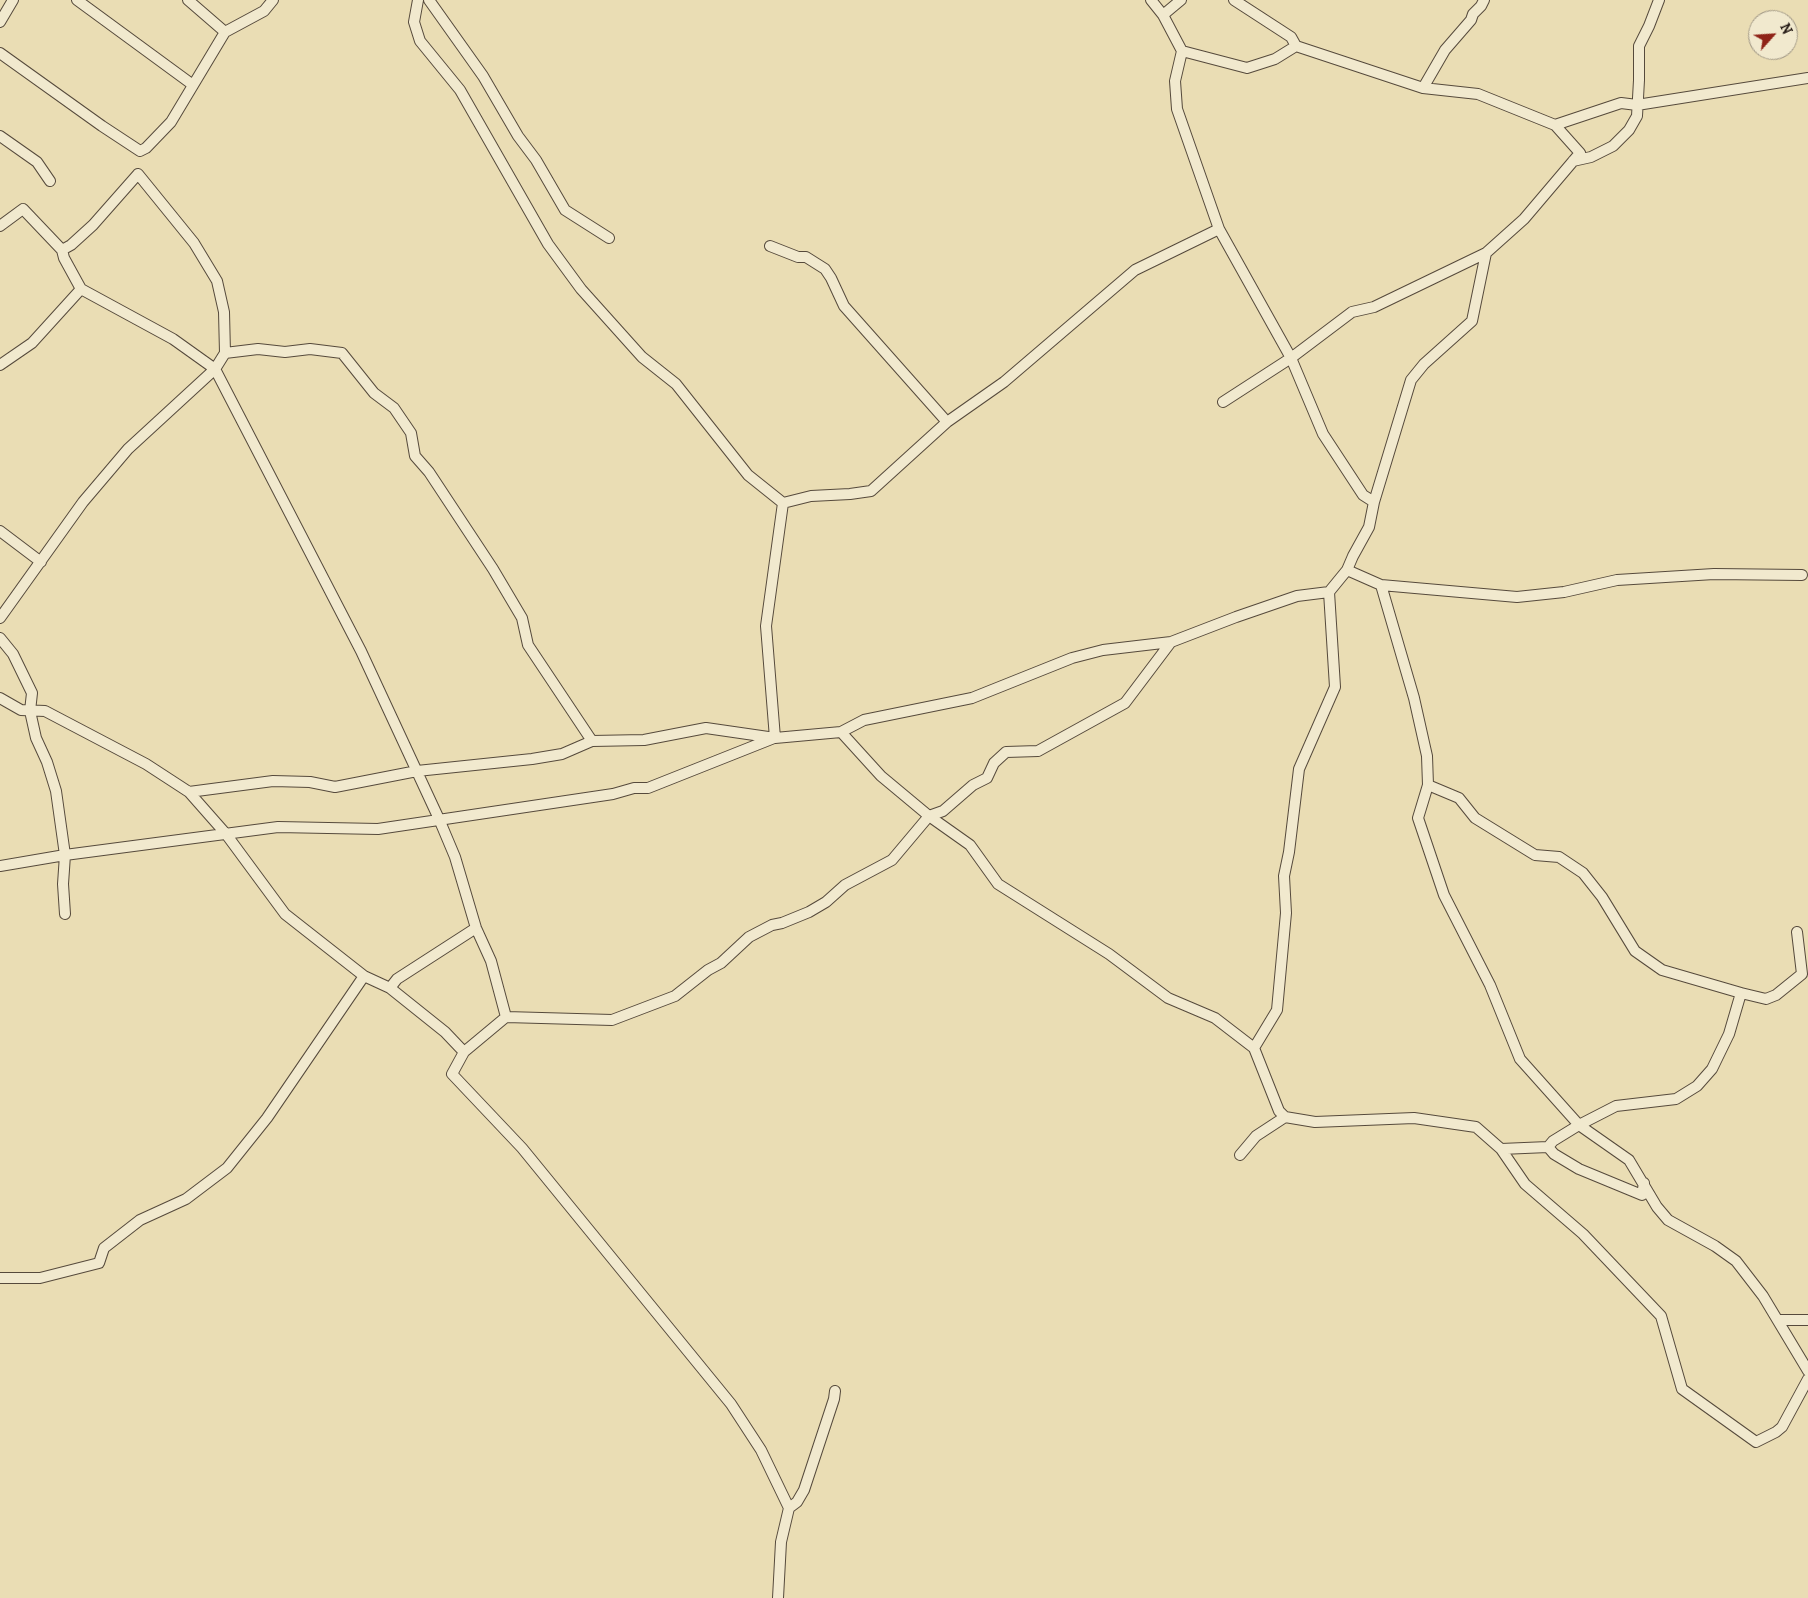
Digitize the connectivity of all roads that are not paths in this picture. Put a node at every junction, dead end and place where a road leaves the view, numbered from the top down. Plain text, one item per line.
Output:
1 (13, 0) edge
2 (77, 0) edge
3 (188, 0) edge
4 (273, 0) edge
5 (418, 0) edge
6 (429, 0) edge
7 (1151, 0) edge
8 (1182, 0) edge
9 (1234, 0) edge
10 (1484, 0) edge
11 (1659, 0) edge
12 (1163, 15) junction
13 (0, 22) edge
14 (224, 32) junction
15 (1296, 46) junction
16 (1182, 51) junction
17 (0, 53) edge
18 (1808, 78) edge
19 (193, 85) junction
20 (1422, 88) junction
21 (1637, 105) junction
22 (1555, 124) junction
23 (0, 136) edge
24 (1573, 161) junction
25 (50, 181) dead end
26 (1, 223) edge
27 (1219, 229) junction
28 (609, 238) dead end
29 (770, 246) dead end
30 (62, 250) junction
31 (1486, 253) junction
32 (81, 288) junction
33 (224, 353) junction
34 (1291, 358) junction
35 (0, 365) edge
36 (215, 369) junction
37 (1223, 402) dead end
38 (947, 422) junction
39 (1374, 502) junction
40 (783, 503) junction
41 (0, 531) edge
42 (40, 562) junction
43 (1347, 570) junction
44 (1802, 575) dead end
45 (1382, 585) junction
46 (1329, 592) junction
47 (0, 618) edge
48 (0, 638) edge
49 (1171, 642) junction
50 (0, 698) edge
51 (30, 711) junction
52 (841, 732) junction
53 (775, 738) junction
54 (592, 741) junction
55 (417, 771) junction
56 (1428, 785) junction
57 (189, 792) junction
58 (929, 816) junction
59 (439, 820) junction
60 (226, 834) junction
61 (65, 855) junction
62 (0, 866) edge
63 (65, 914) dead end
64 (476, 928) junction
65 (1797, 932) dead end
66 (364, 976) junction
67 (390, 988) junction
68 (1741, 993) junction
69 (506, 1017) junction
70 (1254, 1048) junction
71 (464, 1052) junction
72 (1285, 1117) junction
73 (1579, 1125) junction
74 (1548, 1147) junction
75 (1501, 1149) junction
76 (1240, 1155) dead end
77 (1644, 1183) junction
78 (0, 1278) edge
79 (1778, 1320) junction
80 (1808, 1320) edge
81 (1808, 1370) edge
82 (1808, 1379) edge
83 (835, 1391) dead end
84 (789, 1508) junction
85 (778, 1598) edge

1 - 13 street
2 - 19 street
3 - 14 street
4 - 14 street
5 - 40 street
6 - 28 street
7 - 12 street
8 - 12 street
9 - 15 street
10 - 20 street
11 - 21 street
12 - 16 street
14 - 19 street
15 - 16 street
15 - 20 street
16 - 27 street
17 - 19 street
18 - 21 street
20 - 22 street
21 - 22 street
21 - 24 street
22 - 24 street
23 - 25 street
24 - 31 street
26 - 30 street
27 - 34 street
27 - 38 street
29 - 38 street
30 - 32 street
30 - 33 street
31 - 34 street
31 - 39 street
32 - 35 street
32 - 36 street
33 - 36 street
33 - 54 street
34 - 37 street
34 - 39 street
36 - 42 street
36 - 55 street
38 - 40 street
39 - 43 street
40 - 53 street
41 - 42 street
42 - 47 street
43 - 45 street
43 - 46 street
44 - 45 street
45 - 56 street
46 - 49 street
46 - 70 street
48 - 51 street
49 - 52 street
49 - 58 street
50 - 51 street
51 - 57 street
51 - 61 street
52 - 53 street
52 - 58 street
53 - 54 street
53 - 59 street
54 - 55 street
55 - 57 street
55 - 59 street
56 - 68 street
56 - 73 street
57 - 60 street
58 - 69 street
58 - 70 street
59 - 60 street
59 - 64 street
60 - 61 street
60 - 66 street
61 - 62 street
61 - 63 street
64 - 67 street
64 - 69 street
65 - 68 street
66 - 67 street
66 - 78 street
67 - 71 street
68 - 73 street
69 - 71 street
70 - 72 street
71 - 84 street
72 - 75 street
72 - 76 street
73 - 74 street
73 - 77 street
74 - 75 street
74 - 77 street
75 - 82 street
77 - 79 street
79 - 80 street
79 - 81 street
83 - 84 street
84 - 85 street

